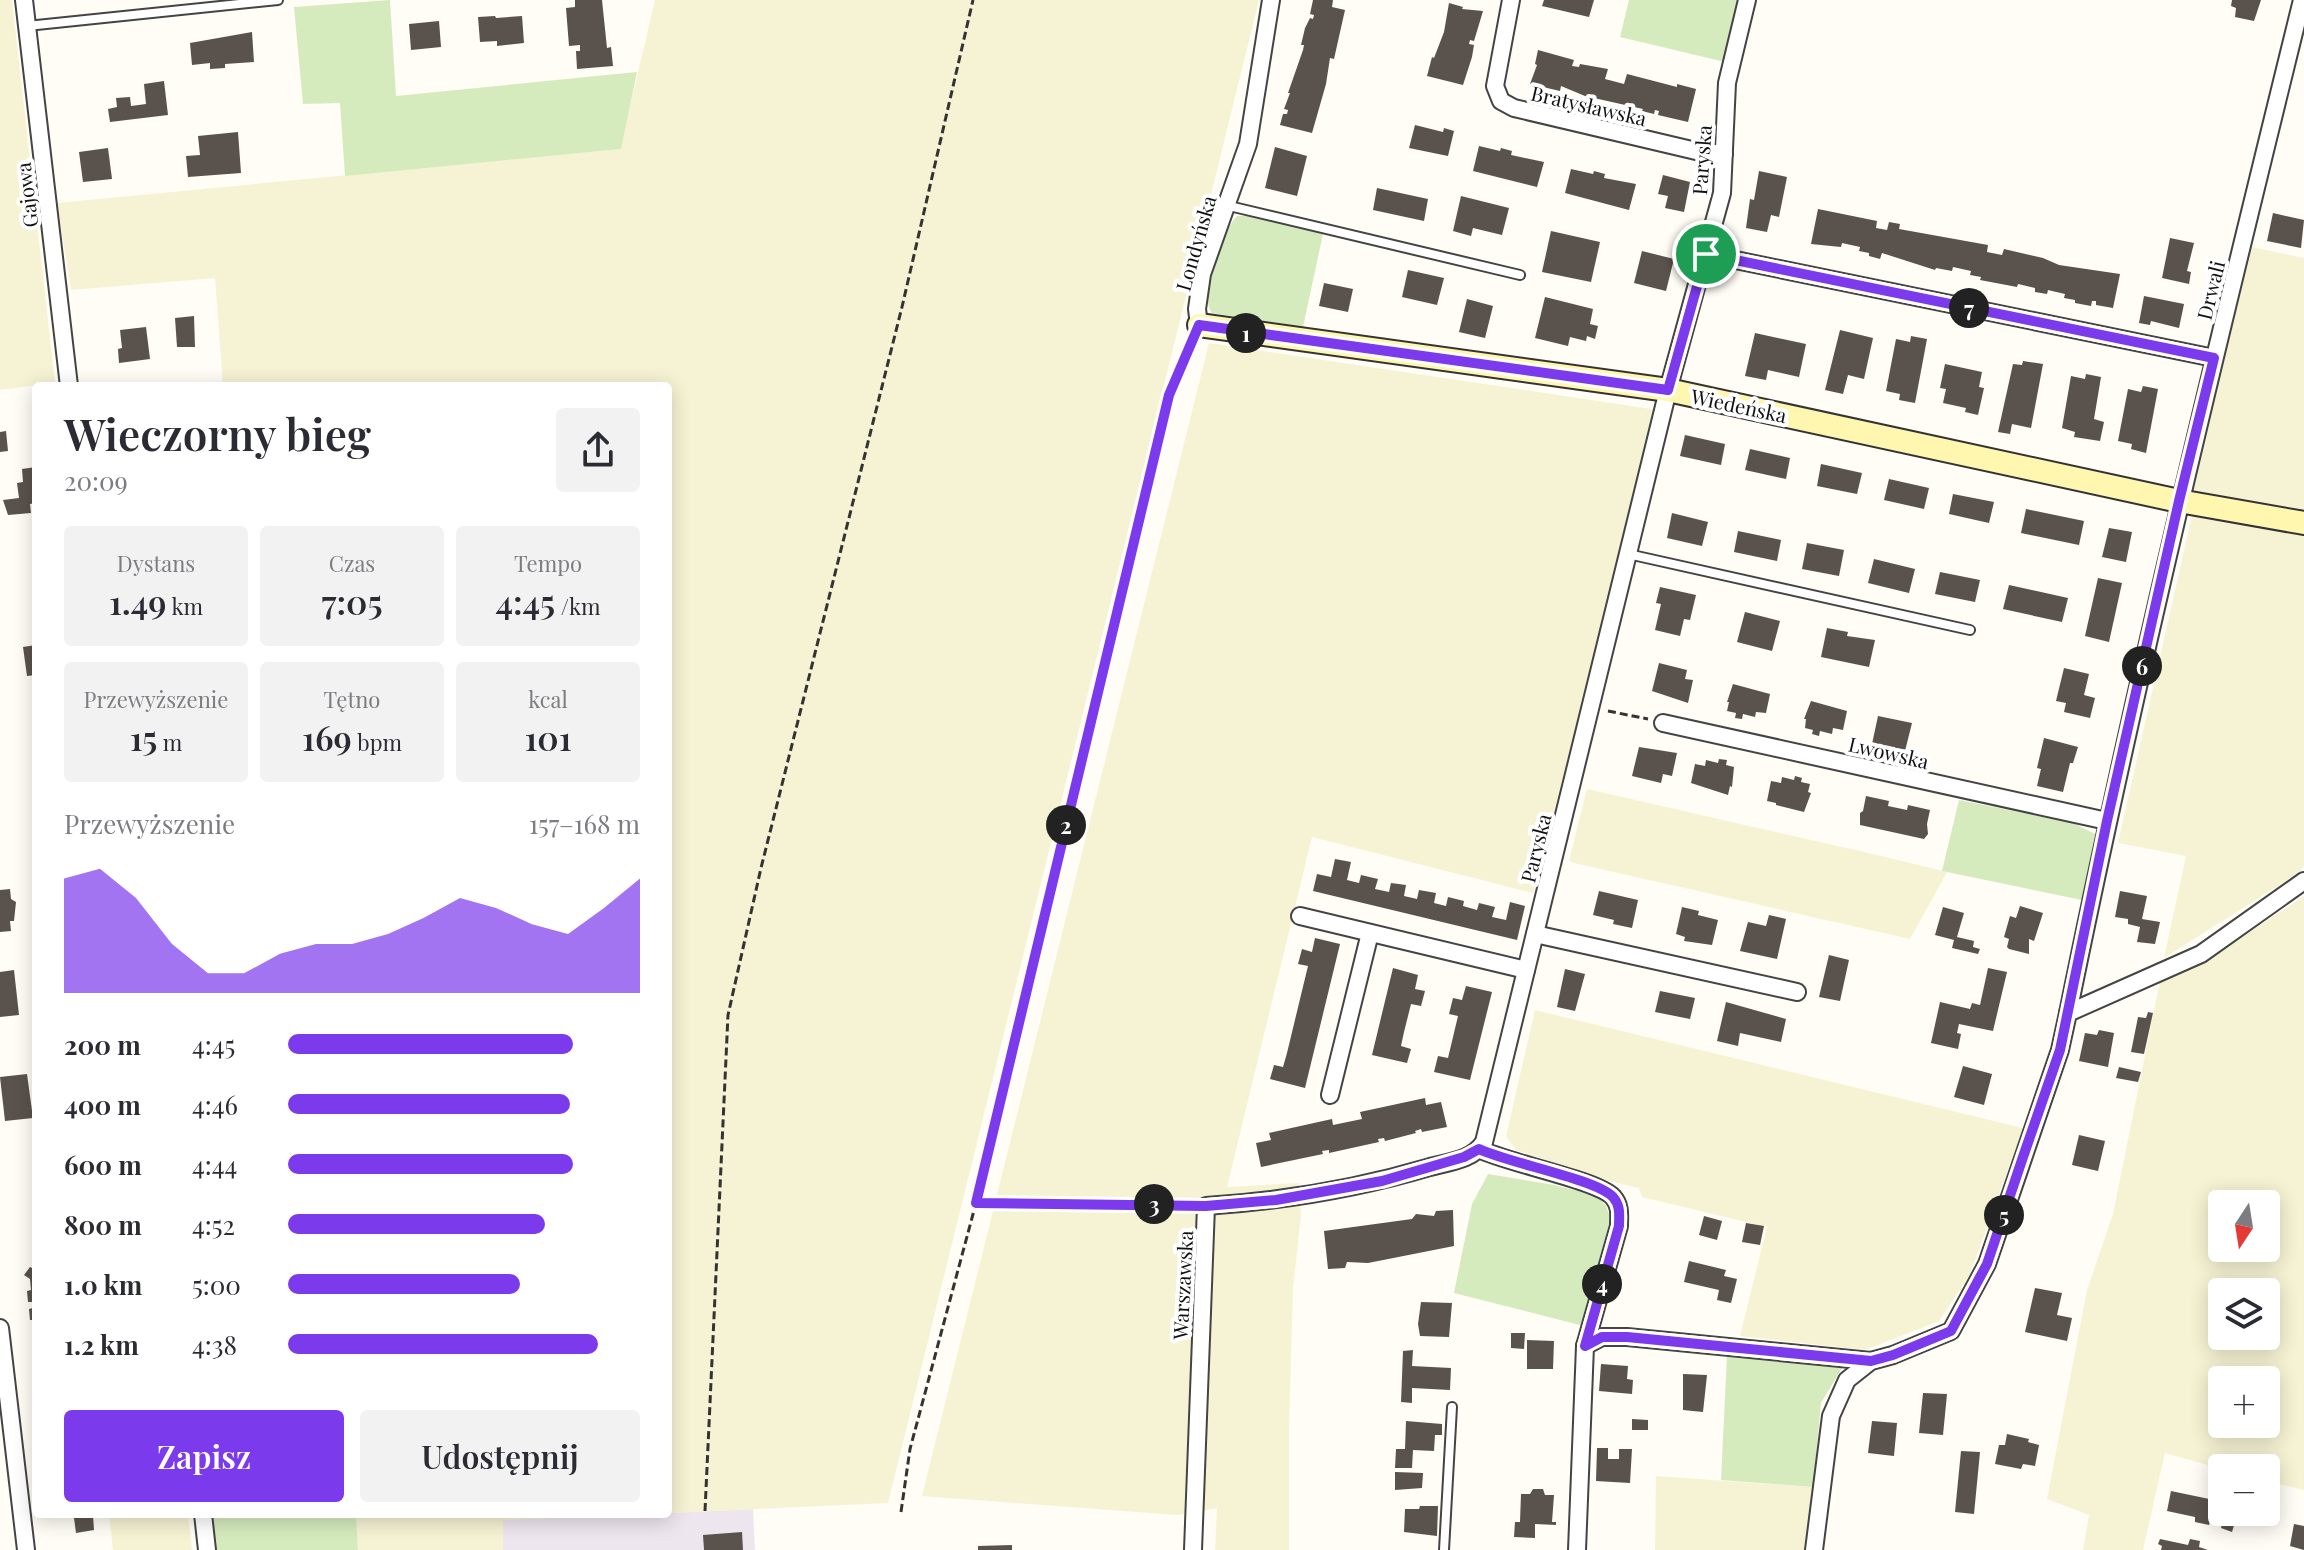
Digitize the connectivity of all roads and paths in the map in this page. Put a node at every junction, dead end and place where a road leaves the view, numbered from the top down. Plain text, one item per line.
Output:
1 (24, 0) edge
2 (278, 0) edge
3 (973, 0) edge
4 (1271, 0) edge
5 (1511, 0) edge
6 (1747, 0) edge
7 (2302, 0) edge
8 (26, 26) junction
9 (1724, 154) junction
10 (1225, 205) junction
11 (1706, 254) junction
12 (1520, 275) dead end
13 (1199, 325) junction
14 (2214, 358) junction
15 (69, 382) edge
16 (1668, 390) junction
17 (2179, 501) junction
18 (2304, 523) edge
19 (1628, 554) junction
20 (1970, 630) dead end
21 (1602, 710) dead end
22 (1663, 723) joint
23 (2107, 821) junction
24 (2304, 881) edge
25 (1300, 916) dead end
26 (1370, 933) junction
27 (1535, 934) junction
28 (1526, 970) junction
29 (1797, 992) dead end
30 (2068, 1013) junction
31 (1330, 1095) dead end
32 (1479, 1149) junction
33 (976, 1203) junction
34 (1206, 1206) junction
35 (0, 1328) edge
36 (1585, 1346) junction
37 (1871, 1361) junction
38 (1452, 1407) dead end
39 (705, 1511) dead end
40 (901, 1512) dead end
41 (203, 1518) edge
42 (26, 1550) edge
43 (207, 1550) edge
44 (1193, 1550) edge
45 (1444, 1550) edge
46 (1577, 1550) edge
47 (1814, 1550) edge

1 - 8 street, Gajowa
2 - 8 lane
3 - 39 path
4 - 10 street, Londyńska
5 - 9 street, Bratysławska
6 - 9 street, Paryska
7 - 14 street, Drwali
8 - 15 street, Gajowa
9 - 11 street, Paryska
10 - 12 lane
10 - 13 street, Londyńska
11 - 14 street
11 - 16 street, Paryska
13 - 16 street, Wiedeńska
13 - 33 path
14 - 17 street, Drwali
16 - 17 street, Wiedeńska
16 - 19 street, Paryska
17 - 18 street, Wiedeńska
17 - 23 street, Drwali
19 - 20 lane
19 - 27 street, Paryska
21 - 22 path
22 - 23 street, Lwowska
23 - 30 street, Drwali
24 - 30 street
25 - 26 street
26 - 28 street
26 - 31 street
27 - 28 street, Paryska
27 - 29 street
28 - 32 street, Paryska
30 - 37 street, Drwali
32 - 34 street, Warszawska
32 - 36 street
33 - 34 path
33 - 40 path
34 - 44 street, Warszawska
35 - 42 street
36 - 37 street
36 - 46 street
37 - 47 street
38 - 45 lane
41 - 43 street

